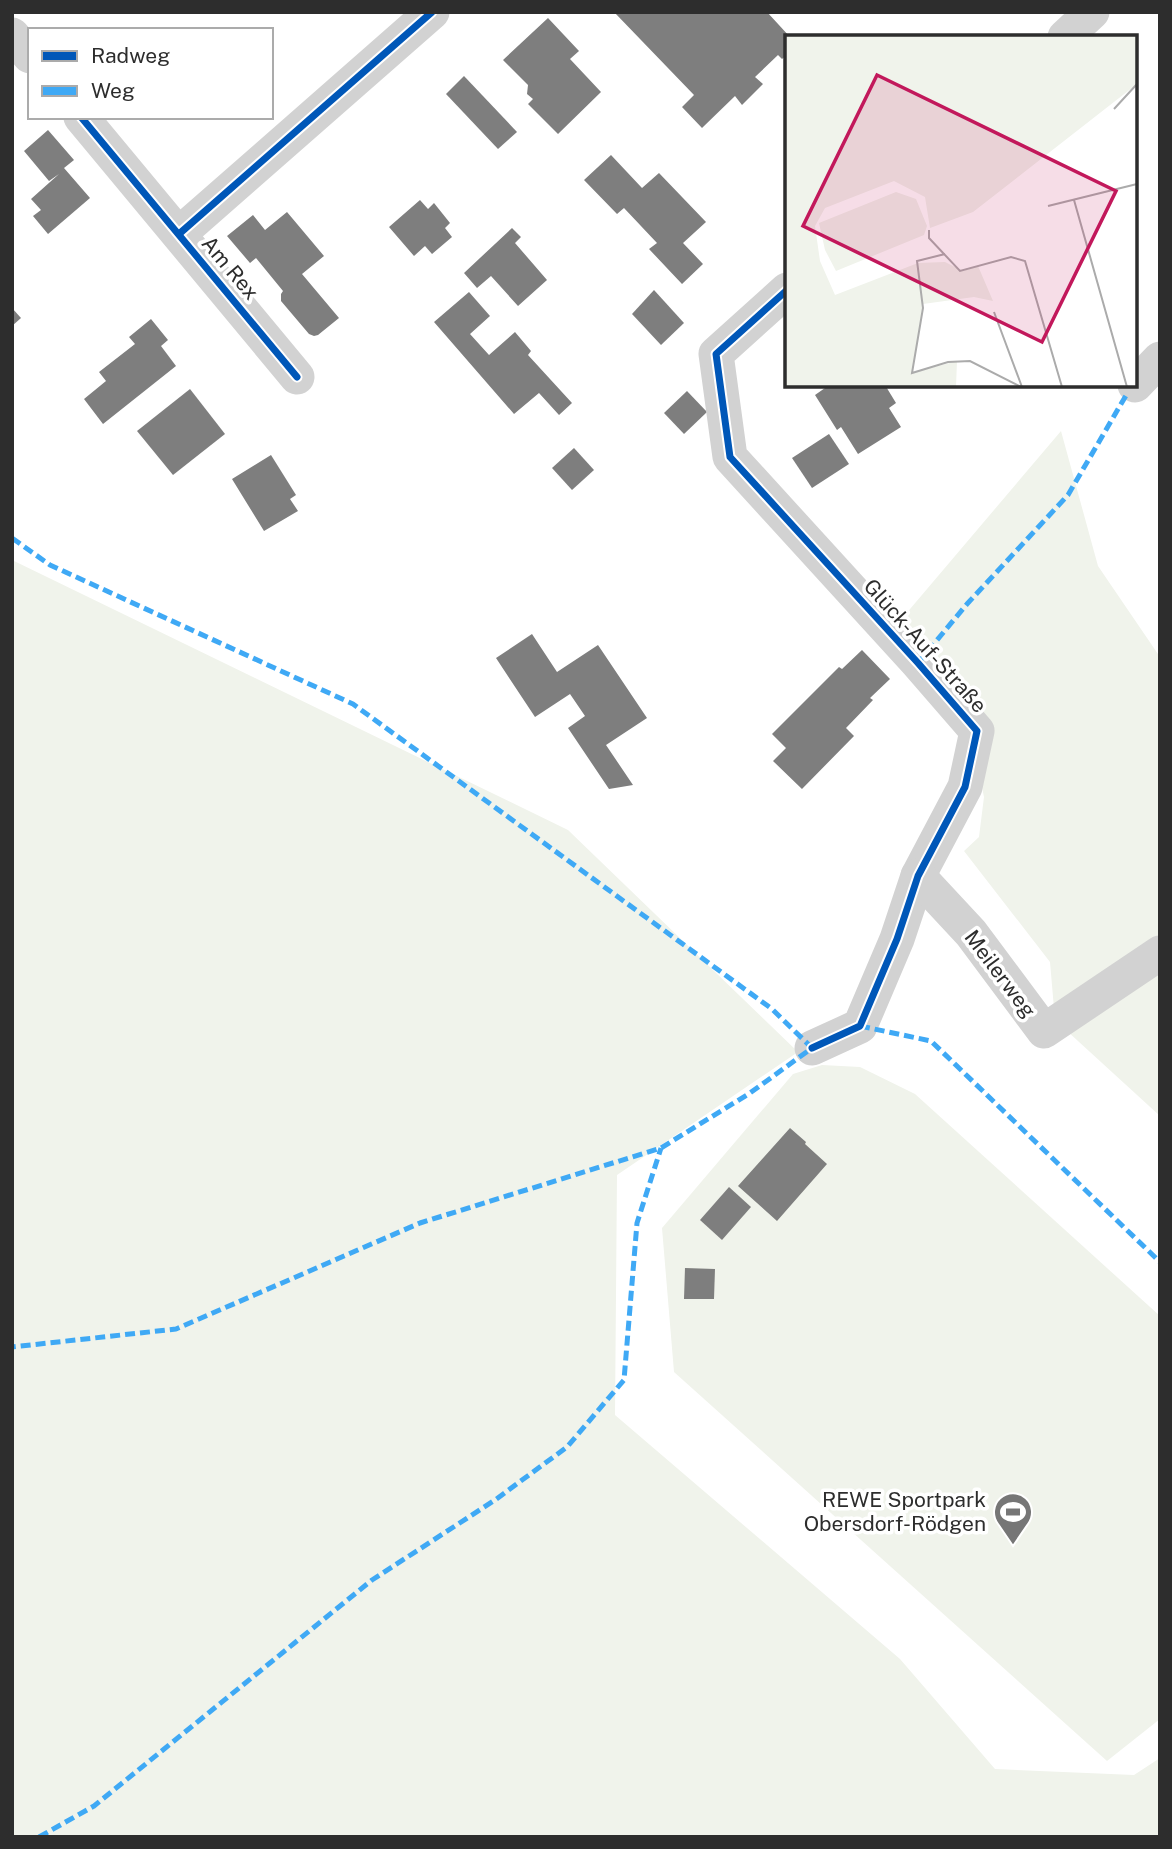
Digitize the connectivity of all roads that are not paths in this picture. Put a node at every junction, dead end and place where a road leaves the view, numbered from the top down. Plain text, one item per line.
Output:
1 (432, 12) edge
2 (1092, 12) edge
3 (12, 35) edge
4 (1067, 35) edge
5 (28, 54) edge
6 (83, 119) edge
7 (179, 234) junction
8 (785, 292) edge
9 (1160, 359) edge
10 (297, 377) dead end
11 (1137, 383) edge
12 (918, 876) junction
13 (1160, 953) edge
14 (812, 1048) dead end

1 - 7 street
2 - 4 street
3 - 5 street
6 - 7 street, Am Rex
7 - 10 street, Am Rex
8 - 12 street, Glück-Auf-Straße
9 - 11 street
12 - 13 street, Meilerweg
12 - 14 street, Glück-Auf-Straße

